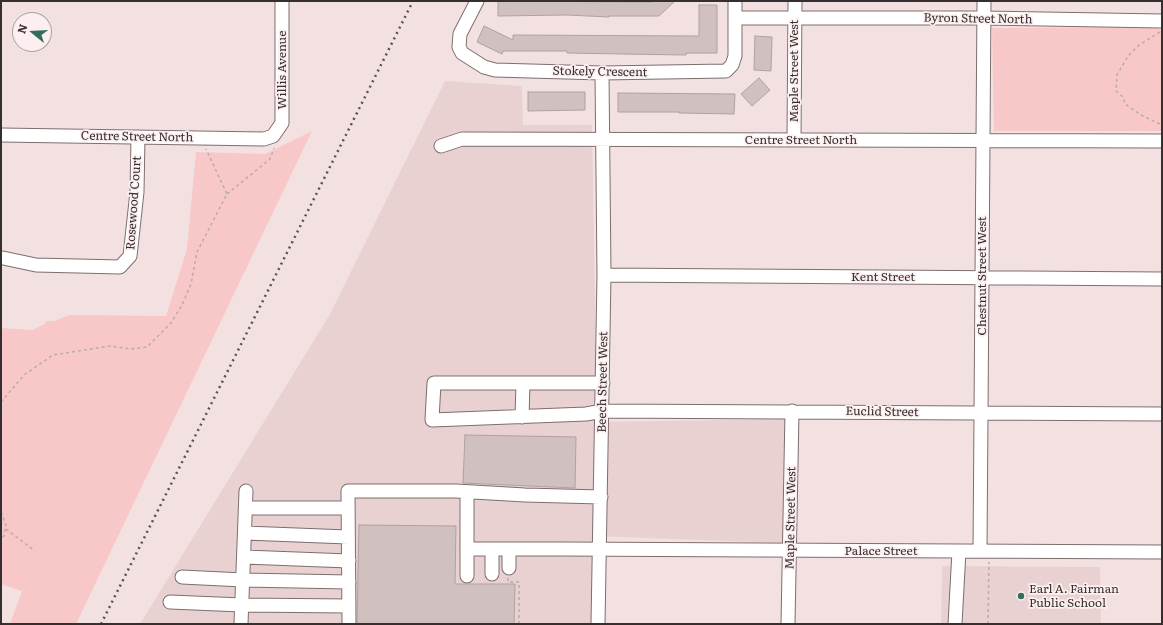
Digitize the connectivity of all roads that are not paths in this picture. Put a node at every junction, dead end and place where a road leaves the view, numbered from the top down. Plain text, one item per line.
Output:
1 (282, 1) edge
2 (477, 1) edge
3 (735, 1) edge
4 (795, 1) edge
5 (984, 1) edge
6 (735, 18) junction
7 (795, 18) junction
8 (984, 18) junction
9 (1162, 21) edge
10 (602, 73) junction
11 (1, 136) edge
12 (138, 137) junction
13 (604, 139) junction
14 (274, 140) joint
15 (794, 140) junction
16 (983, 141) junction
17 (1162, 141) edge
18 (441, 146) dead end
19 (3, 258) dead end
20 (604, 275) junction
21 (982, 278) junction
22 (1162, 279) edge
23 (523, 383) junction
24 (603, 383) junction
25 (603, 411) junction
26 (792, 411) junction
27 (980, 414) junction
28 (1162, 414) edge
29 (522, 417) junction
30 (246, 491) dead end
31 (467, 492) junction
32 (601, 497) junction
33 (246, 508) junction
34 (348, 508) junction
35 (246, 533) junction
36 (348, 537) junction
37 (468, 549) junction
38 (492, 549) junction
39 (508, 549) junction
40 (599, 550) junction
41 (791, 551) junction
42 (984, 551) junction
43 (959, 552) junction
44 (1162, 552) edge
45 (244, 557) junction
46 (349, 561) junction
47 (509, 568) road end
48 (492, 574) dead end
49 (468, 576) dead end
50 (182, 577) dead end
51 (243, 580) junction
52 (349, 582) junction
53 (170, 602) dead end
54 (242, 605) junction
55 (349, 606) junction
56 (241, 624) edge
57 (349, 624) edge
58 (598, 624) edge
59 (788, 624) edge
60 (954, 624) edge

1 - 14 street, Willis Avenue
2 - 10 street, Stokely Crescent
3 - 6 street, Stokely Crescent
4 - 7 street, Maple Street West
5 - 8 street, Chestnut Street West
6 - 7 street, Byron Street North
6 - 10 street, Stokely Crescent
7 - 8 street, Byron Street North
7 - 15 street, Maple Street West
8 - 9 street, Byron Street North
8 - 16 street, Chestnut Street West
10 - 13 street, Beech Street West
11 - 12 street, Centre Street North
12 - 14 street, Centre Street North
12 - 19 street, Rosewood Court
13 - 15 street, Centre Street North
13 - 18 street, Centre Street North
13 - 20 street, Beech Street West
15 - 16 street, Centre Street North
16 - 17 street, Centre Street North
16 - 21 street, Chestnut Street West
20 - 21 street, Kent Street
20 - 24 street, Beech Street West
21 - 22 street, Kent Street
21 - 27 street, Chestnut Street West
23 - 24 street
23 - 29 street
23 - 29 street, Euclid Street
24 - 25 street, Beech Street West
25 - 26 street, Euclid Street
25 - 29 street, Euclid Street
25 - 32 street, Beech Street West
26 - 27 street, Euclid Street
26 - 41 street, Maple Street West
27 - 28 street, Euclid Street
27 - 42 street, Chestnut Street West
30 - 33 street
31 - 32 street
31 - 34 street
31 - 37 street
32 - 40 street, Beech Street West
33 - 34 street
33 - 35 street
34 - 36 street
35 - 36 street
35 - 45 street
36 - 46 street
37 - 38 street, Palace Street
37 - 49 street
38 - 39 street, Palace Street
38 - 48 street
39 - 40 street, Palace Street
39 - 47 street
40 - 41 street, Palace Street
40 - 58 street, Beech Street West
41 - 43 street, Palace Street
41 - 59 street, Maple Street West
42 - 43 street, Palace Street
42 - 44 street, Palace Street
43 - 60 street
45 - 46 street
45 - 51 street
46 - 52 street
50 - 51 street
51 - 52 street
51 - 54 street
52 - 55 street
53 - 54 street
54 - 55 street
54 - 56 street
55 - 57 street

